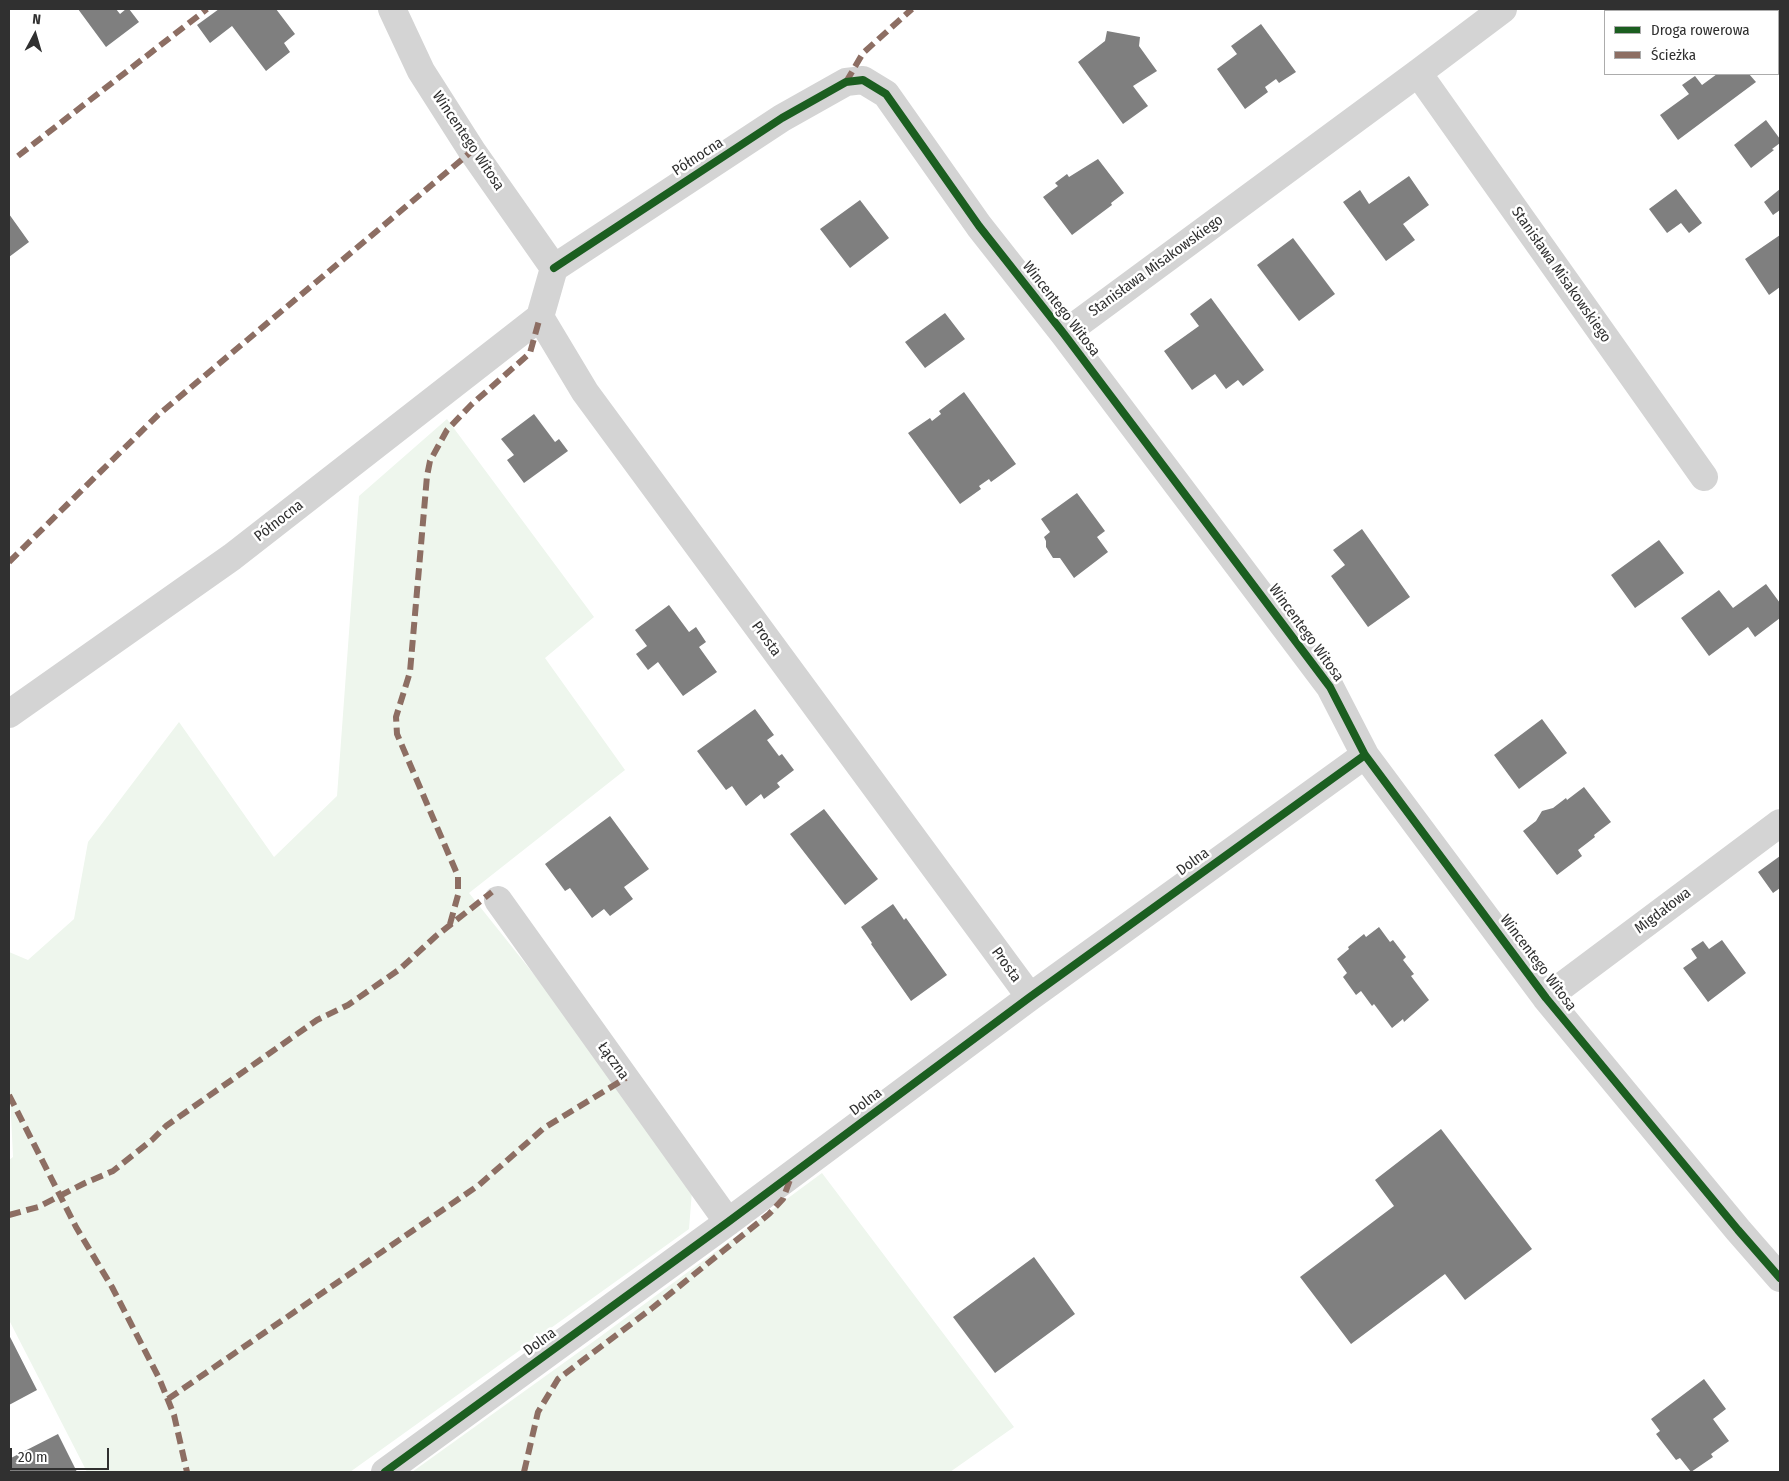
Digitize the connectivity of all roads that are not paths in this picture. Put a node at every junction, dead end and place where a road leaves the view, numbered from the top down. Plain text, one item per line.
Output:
1 (392, 9) edge
2 (1503, 9) edge
3 (1418, 73) junction
4 (886, 94) joint
5 (554, 268) junction
6 (540, 317) junction
7 (1064, 334) junction
8 (1704, 477) dead end
9 (9, 714) edge
10 (1365, 755) junction
11 (1780, 823) edge
12 (498, 900) dead end
13 (1030, 997) junction
14 (1546, 998) junction
15 (728, 1222) junction
16 (1780, 1278) edge
17 (385, 1472) edge

1 - 5 street, Wincentego Witosa
2 - 3 street, Stanisława Misakowskiego
3 - 7 street, Stanisława Misakowskiego
3 - 8 street, Stanisława Misakowskiego
4 - 5 street, Północna
4 - 7 street, Wincentego Witosa
5 - 6 street
6 - 9 street, Północna
6 - 13 street, Prosta
7 - 10 street, Wincentego Witosa
10 - 13 street, Dolna
10 - 14 street, Wincentego Witosa
11 - 14 street, Migdałowa
12 - 15 street, Łączna
13 - 15 street, Dolna
14 - 16 street, Wincentego Witosa
15 - 17 street, Dolna

